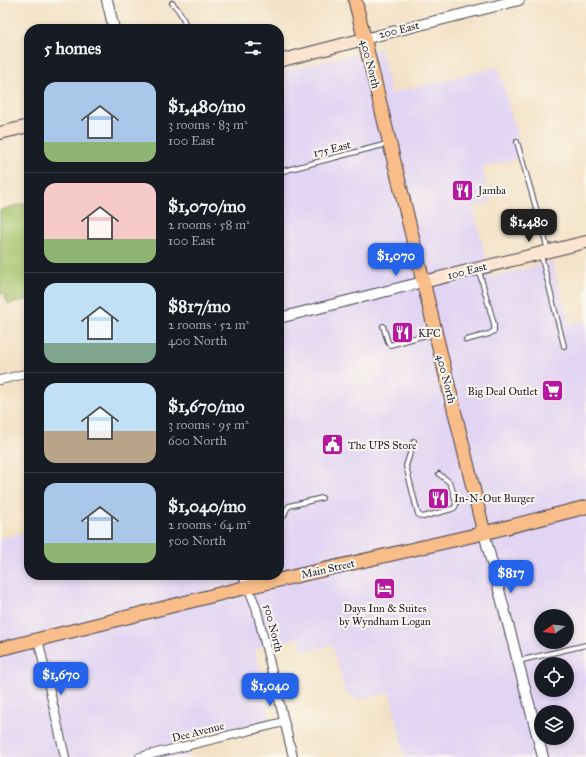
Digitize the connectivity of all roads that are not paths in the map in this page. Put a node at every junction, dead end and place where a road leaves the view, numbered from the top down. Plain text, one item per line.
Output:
1 (107, 0) edge
2 (355, 0) edge
3 (519, 0) edge
4 (172, 3) dead end
5 (113, 24) edge
6 (186, 24) edge
7 (364, 38) junction
8 (284, 60) edge
9 (24, 127) edge
10 (0, 133) edge
11 (517, 142) dead end
12 (389, 144) junction
13 (284, 171) edge
14 (586, 242) edge
15 (544, 252) junction
16 (478, 268) junction
17 (423, 282) junction
18 (284, 317) edge
19 (383, 326) dead end
20 (435, 333) junction
21 (466, 340) dead end
22 (564, 346) dead end
23 (24, 374) edge
24 (0, 380) edge
25 (414, 441) dead end
26 (439, 474) dead end
27 (322, 498) dead end
28 (586, 507) edge
29 (284, 516) dead end
30 (484, 533) junction
31 (246, 580) edge
32 (282, 580) edge
33 (284, 580) edge
34 (248, 588) junction
35 (38, 639) junction
36 (586, 645) edge
37 (0, 648) edge
38 (518, 662) junction
39 (284, 722) junction
40 (65, 757) edge
41 (140, 757) edge
42 (293, 757) edge
43 (543, 757) edge

1 - 5 street
2 - 7 main road, 400 North
3 - 7 street, 200 East
4 - 6 lane
7 - 8 main road, 200 East
7 - 12 main road, 400 North
9 - 10 main road
11 - 15 lane
12 - 13 lane, 175 East
12 - 17 main road, 400 North
14 - 15 main road, 100 East
15 - 16 main road, 100 East
15 - 22 lane
16 - 17 main road, 100 East
16 - 21 lane
17 - 18 street, 100 East
17 - 20 main road, 400 North
19 - 20 lane
20 - 30 main road, 400 North
23 - 24 street
25 - 26 lane
27 - 29 lane
28 - 30 main road, Main Street
30 - 33 main road, Main Street
30 - 38 street, 400 North
31 - 34 street, 500 North
32 - 34 main road, Main Street
34 - 35 main road, Main Street
34 - 39 street, 500 North
35 - 37 main road, Main Street
35 - 40 street
36 - 38 lane
38 - 43 street, 400 North
39 - 41 street, Dee Avenue
39 - 42 street, 500 North

